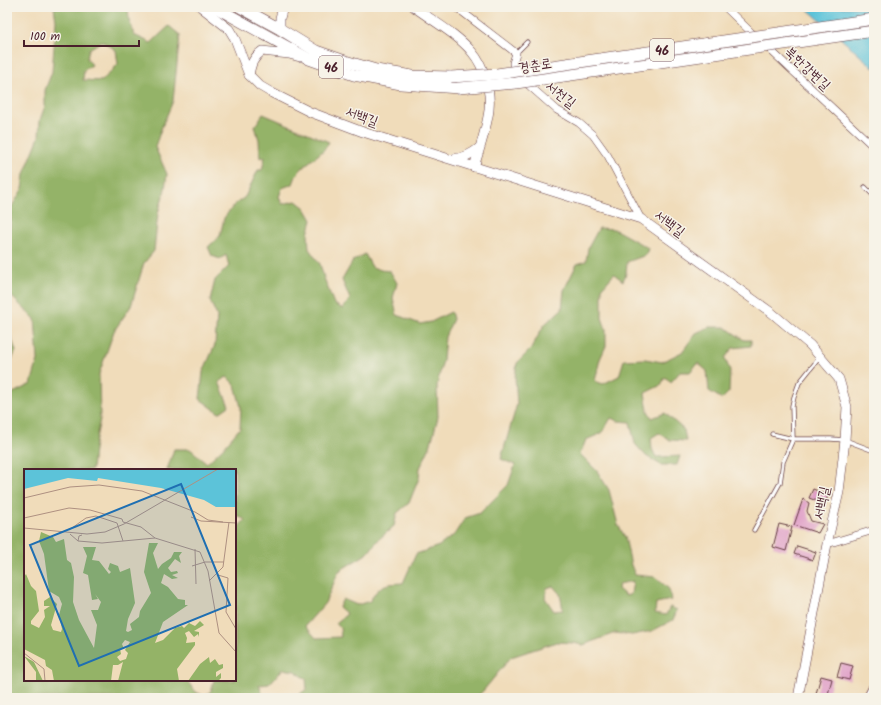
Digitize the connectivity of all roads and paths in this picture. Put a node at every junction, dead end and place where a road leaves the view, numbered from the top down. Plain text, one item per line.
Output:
1 (201, 7) edge
2 (215, 7) edge
3 (240, 7) edge
4 (283, 7) edge
5 (414, 7) edge
6 (456, 7) edge
7 (725, 7) edge
8 (874, 19) edge
9 (280, 29) junction
10 (874, 31) edge
11 (527, 42) dead end
12 (516, 53) junction
13 (309, 59) junction
14 (249, 75) junction
15 (874, 147) edge
16 (479, 148) junction
17 (450, 160) junction
18 (474, 167) junction
19 (865, 186) dead end
20 (874, 196) edge
21 (641, 219) junction
22 (820, 356) junction
23 (772, 434) dead end
24 (793, 439) junction
25 (845, 440) junction
26 (874, 451) edge
27 (754, 530) dead end
28 (874, 530) edge
29 (827, 544) junction
30 (874, 680) edge
31 (798, 698) edge
32 (865, 698) edge

1 - 14 street
2 - 13 main road, 경춘로 / 46
3 - 9 main road, 경춘로 / 46
4 - 9 street
5 - 16 street
6 - 12 street
7 - 15 street, 북한강변길
8 - 9 main road, 경춘로 / 46, bridge
10 - 13 main road, 경춘로 / 46, bridge
11 - 12 lane
12 - 21 street, 서천길
13 - 14 street
14 - 17 street, 서백길
16 - 17 street
16 - 18 street
17 - 18 street, 서백길
18 - 21 street, 서백길
19 - 20 lane
21 - 22 street, 서백길
22 - 24 lane
22 - 25 street, 서백길
23 - 24 lane
24 - 25 lane
24 - 27 lane
25 - 26 lane
25 - 29 street, 서백길
28 - 29 street
29 - 31 street, 서백길
30 - 32 lane

